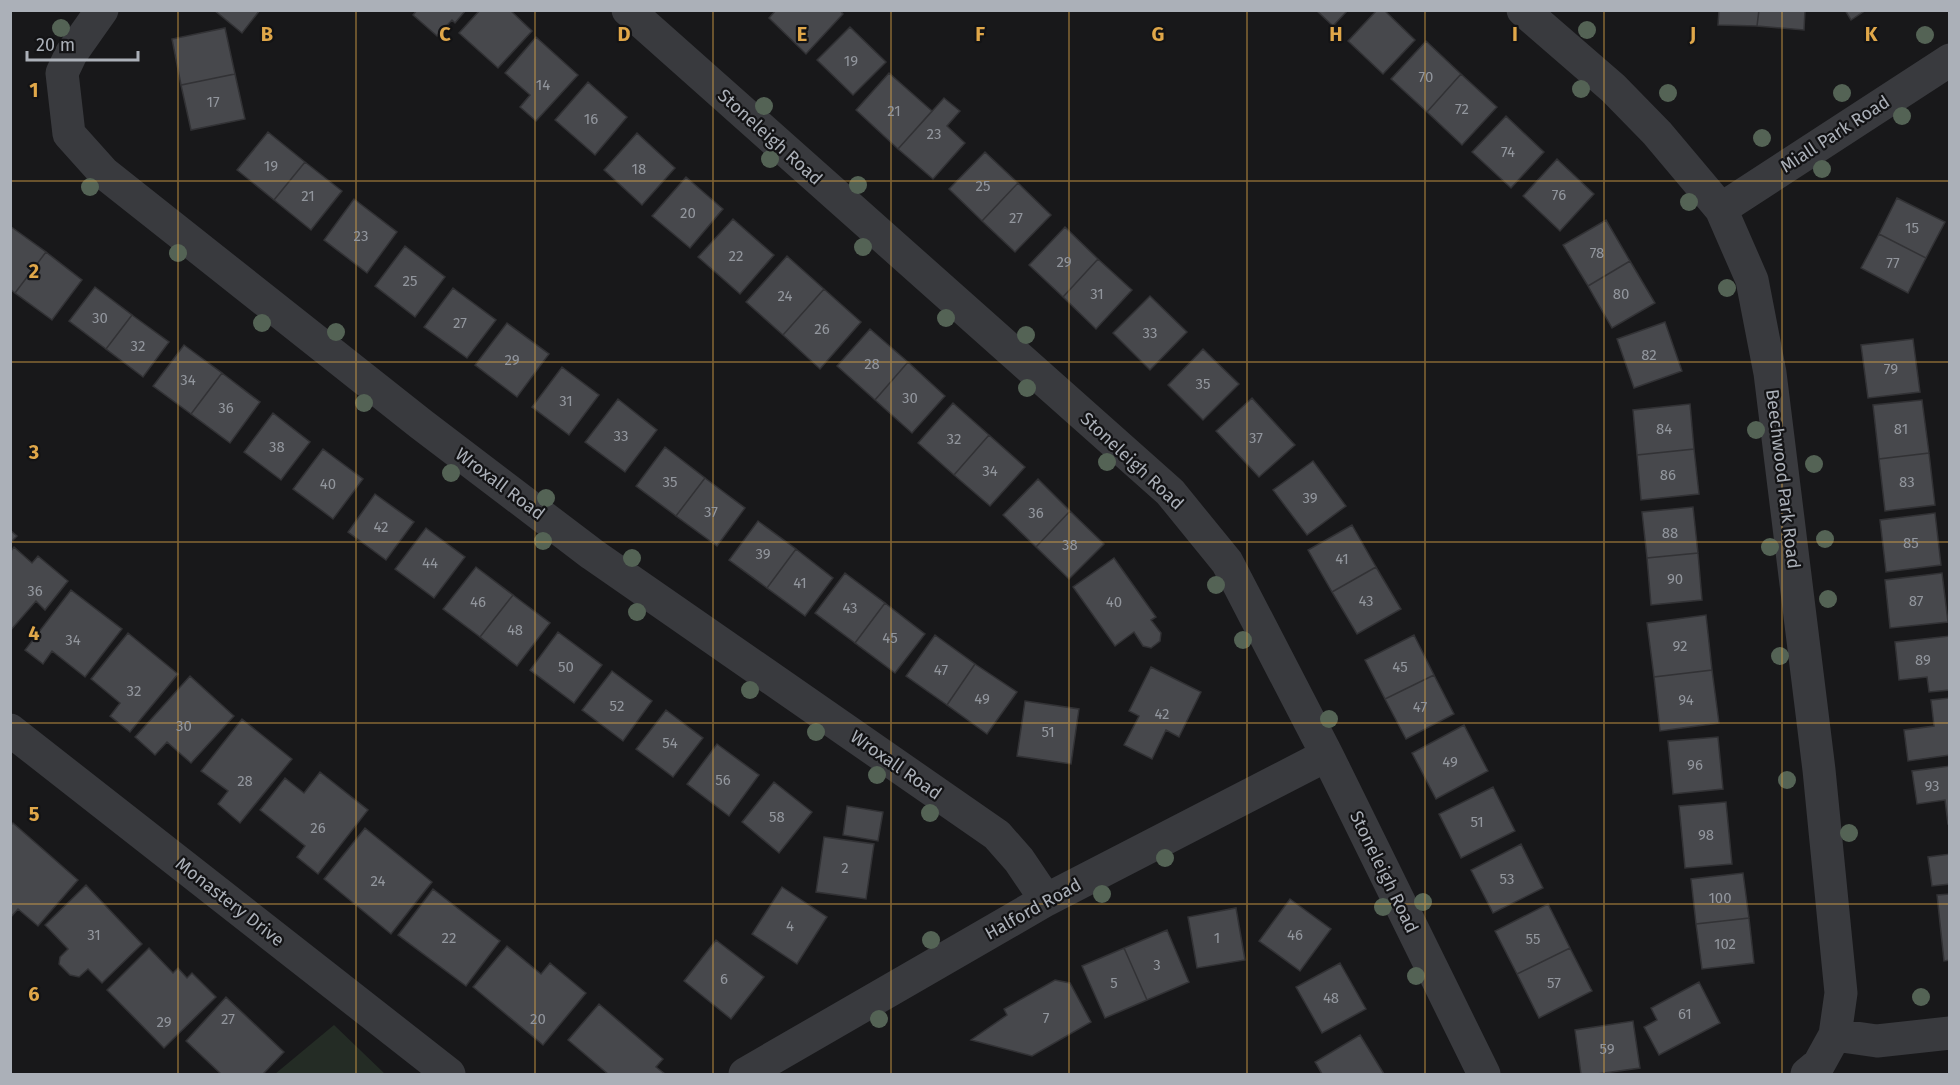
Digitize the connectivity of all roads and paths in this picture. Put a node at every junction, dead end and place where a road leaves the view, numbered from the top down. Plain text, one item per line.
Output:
1 (102, 10) edge
2 (628, 10) edge
3 (1523, 10) edge
4 (1950, 60) edge
5 (1721, 209) junction
6 (10, 730) edge
7 (1327, 755) junction
8 (1046, 900) junction
9 (1950, 1032) edge
10 (1835, 1035) junction
11 (449, 1074) edge
12 (745, 1074) edge
13 (1484, 1074) edge
14 (1807, 1074) edge

1 - 8 street, Wroxall Road
2 - 7 street, Stoneleigh Road
3 - 5 street, Beechwood Park Road
4 - 5 street, Miall Park Road
5 - 10 street, Beechwood Park Road
6 - 11 street, Monastery Drive
7 - 8 street, Halford Road
7 - 13 street, Stoneleigh Road
8 - 12 street, Halford Road
9 - 10 street
10 - 14 street

